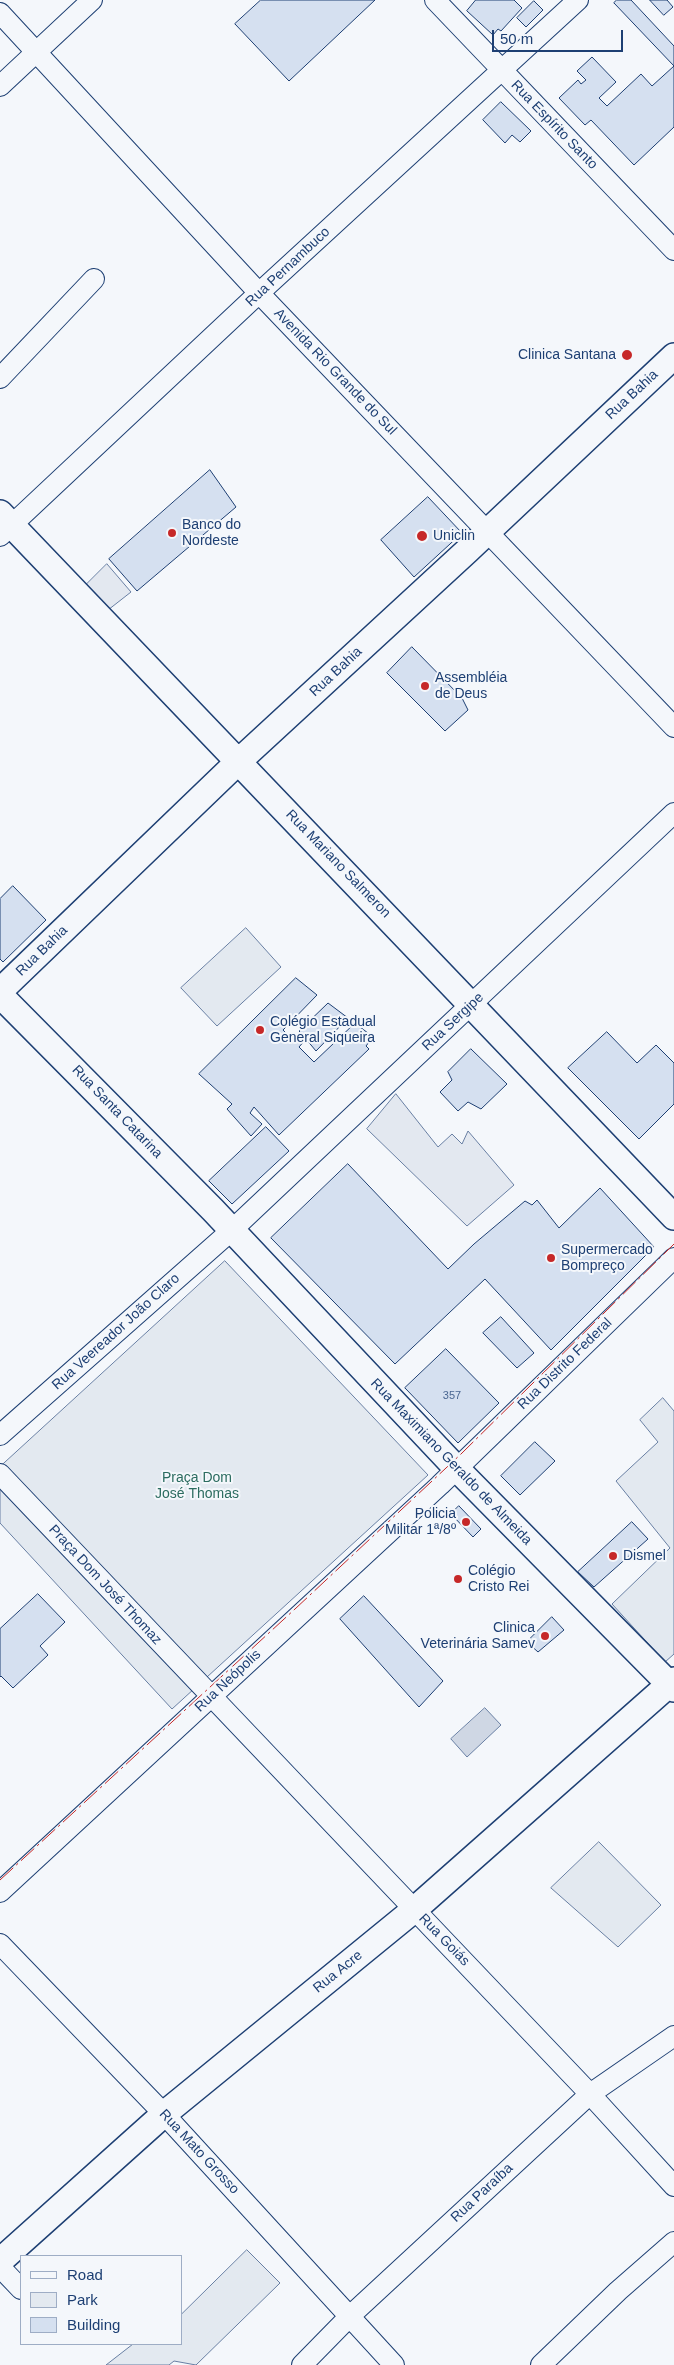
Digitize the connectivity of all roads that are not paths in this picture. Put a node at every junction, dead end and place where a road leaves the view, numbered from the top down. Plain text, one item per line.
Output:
1 (92, 0) edge
2 (435, 0) edge
3 (578, 0) edge
4 (0, 14) edge
5 (36, 51) junction
6 (502, 71) junction
7 (0, 86) edge
8 (674, 250) edge
9 (94, 279) dead end
10 (259, 293) junction
11 (674, 356) edge
12 (0, 378) edge
13 (4, 525) edge
14 (489, 531) junction
15 (674, 727) edge
16 (239, 761) junction
17 (674, 813) edge
18 (0, 991) edge
19 (0, 995) edge
20 (472, 1004) junction
21 (674, 1217) edge
22 (232, 1230) junction
23 (674, 1258) edge
24 (0, 1435) edge
25 (456, 1469) junction
26 (0, 1474) edge
27 (672, 1685) edge
28 (211, 1697) junction
29 (0, 1892) edge
30 (415, 1909) junction
31 (0, 1944) edge
32 (674, 2036) edge
33 (590, 2094) junction
34 (164, 2114) junction
35 (674, 2186) edge
36 (674, 2242) edge
37 (0, 2261) edge
38 (0, 2266) edge
39 (20, 2288) edge
40 (351, 2315) junction
41 (302, 2365) edge
42 (394, 2365) edge
43 (542, 2365) edge

1 - 5 street
2 - 6 street, Rua Espírito Santo
3 - 6 street, Rua Pernambuco
4 - 5 street, Avenida Rio Grande do Sul
5 - 7 street
5 - 10 street, Avenida Rio Grande do Sul
6 - 8 street, Rua Espírito Santo
6 - 10 street, Rua Pernambuco
9 - 12 street
10 - 13 street, Rua Pernambuco
10 - 14 street, Avenida Rio Grande do Sul
11 - 14 main road, Rua Bahia
13 - 16 main road, Rua Mariano Salmeron
14 - 15 street, Avenida Rio Grande do Sul
14 - 16 main road, Rua Bahia
16 - 18 main road, Rua Bahia
16 - 20 main road, Rua Mariano Salmeron
17 - 20 street, Rua Sergipe
19 - 22 main road, Rua Santa Catarina
20 - 21 main road, Rua Mariano Salmeron
20 - 22 street, Rua Sergipe
22 - 24 street, Rua Veereador João Claro
22 - 25 main road, Rua Maximiano Geraldo de Almeida
23 - 25 street, Rua Distrito Federal
25 - 27 main road, Rua Maximiano Geraldo de Almeida
25 - 28 street, Rua Neópolis
26 - 28 street, Praça Dom José Thomaz
27 - 30 main road, Rua Acre
28 - 29 street, Rua Neópolis
28 - 30 street, Rua Goiás
30 - 33 street, Rua Goiás
30 - 34 main road, Rua Acre
31 - 34 street, Rua Mato Grosso
32 - 33 street, Rua Paraíba
33 - 35 street, Rua Goiás
33 - 40 street, Rua Paraíba
34 - 37 main road, Rua Acre
34 - 40 street, Rua Mato Grosso
36 - 43 street
38 - 39 street
40 - 41 street, Rua Paraíba
40 - 42 street, Rua Mato Grosso

